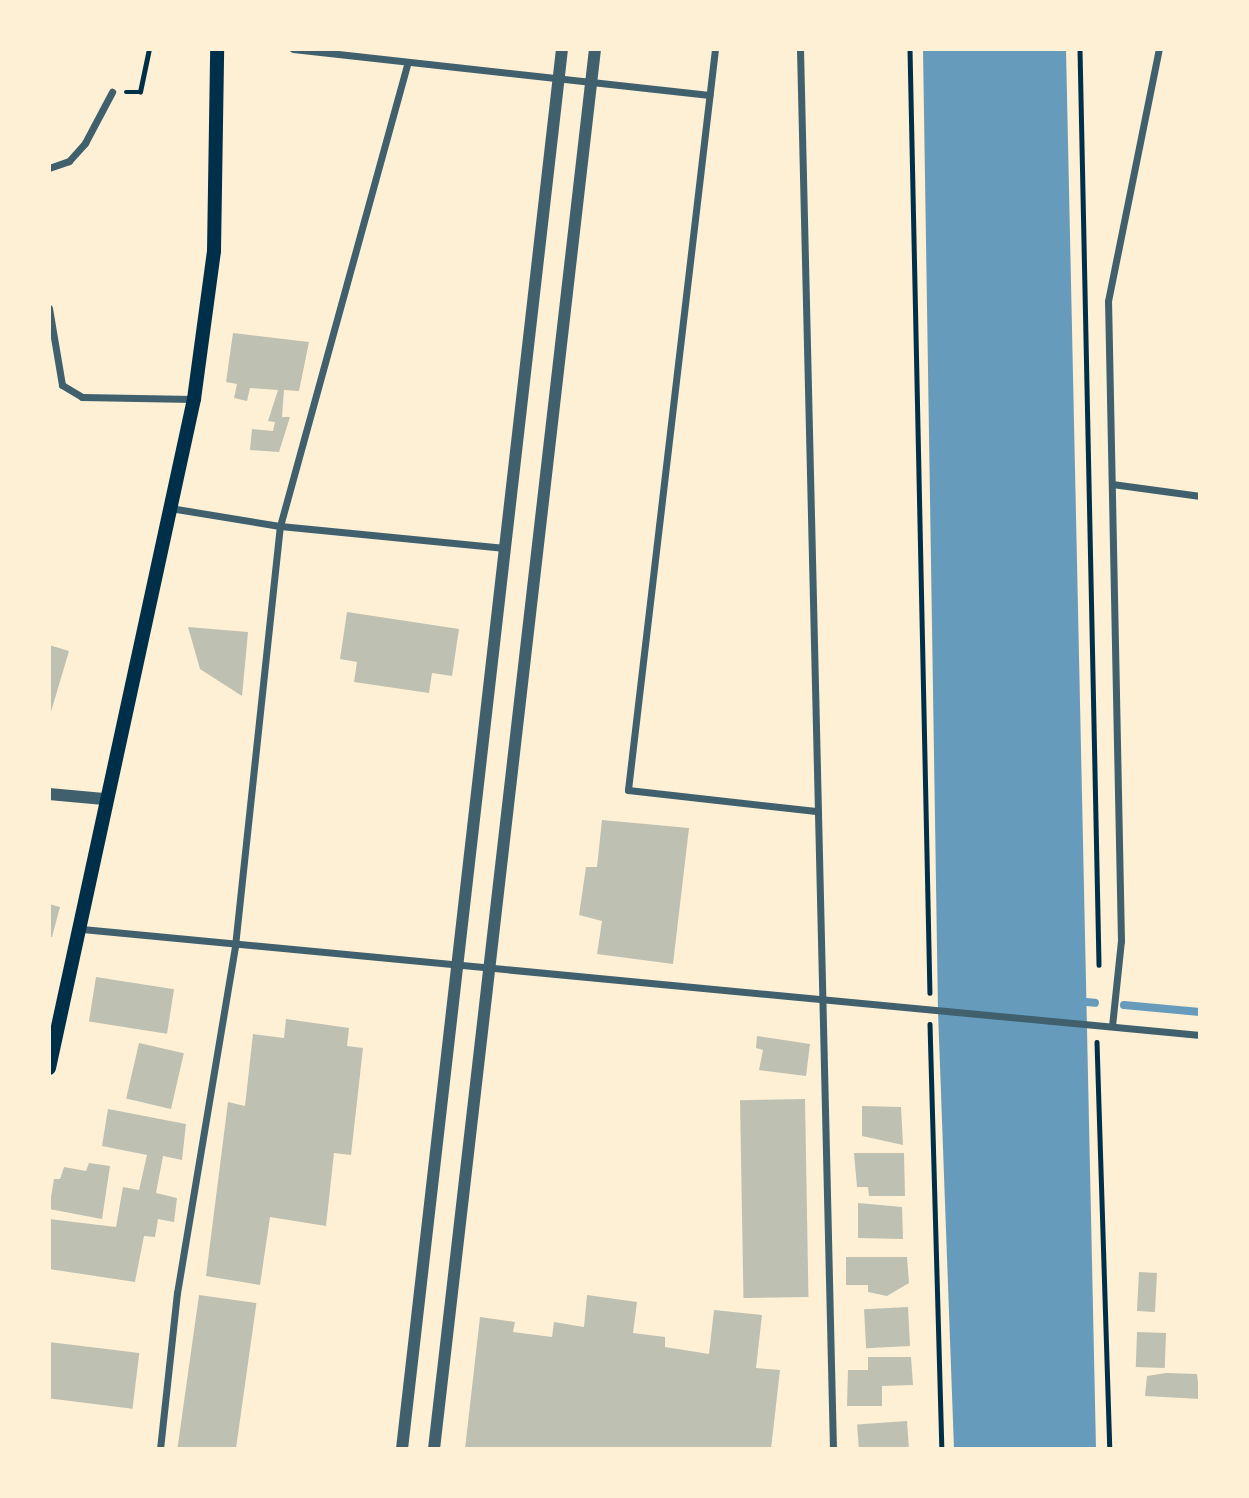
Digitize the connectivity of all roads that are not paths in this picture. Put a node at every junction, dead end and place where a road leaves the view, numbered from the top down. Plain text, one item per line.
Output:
1 (218, 49) edge
2 (293, 49) edge
3 (562, 49) edge
4 (595, 49) edge
5 (715, 49) edge
6 (800, 49) edge
7 (1158, 49) edge
8 (407, 65) junction
9 (559, 81) junction
10 (591, 83) junction
11 (112, 92) road end
12 (709, 95) junction
13 (49, 168) edge
14 (49, 308) edge
15 (194, 399) junction
16 (1112, 484) junction
17 (1200, 496) edge
18 (169, 508) junction
19 (280, 526) junction
20 (505, 548) junction
21 (49, 794) edge
22 (104, 799) junction
23 (816, 811) junction
24 (82, 929) junction
25 (235, 946) junction
26 (456, 967) junction
27 (489, 971) junction
28 (823, 999) junction
29 (1112, 1026) junction
30 (1200, 1035) edge
31 (49, 1068) edge
32 (160, 1449) edge
33 (402, 1449) edge
34 (435, 1449) edge
35 (833, 1449) edge

1 - 15 main road
2 - 8 street
3 - 9 street
4 - 10 street
5 - 12 street
6 - 23 street
7 - 16 street
8 - 9 street
8 - 19 street
9 - 10 street
9 - 20 street
10 - 12 street
10 - 27 street
11 - 13 street
12 - 23 street
14 - 15 street
15 - 18 main road
16 - 17 street
16 - 29 street
18 - 19 street
18 - 22 main road
19 - 20 street
19 - 25 street
20 - 26 street
21 - 22 street
22 - 24 main road
23 - 28 street
24 - 25 street
24 - 31 main road
25 - 26 street
25 - 32 street
26 - 27 street
26 - 33 street
27 - 28 street
27 - 34 street
28 - 29 street
28 - 35 street
29 - 30 street

